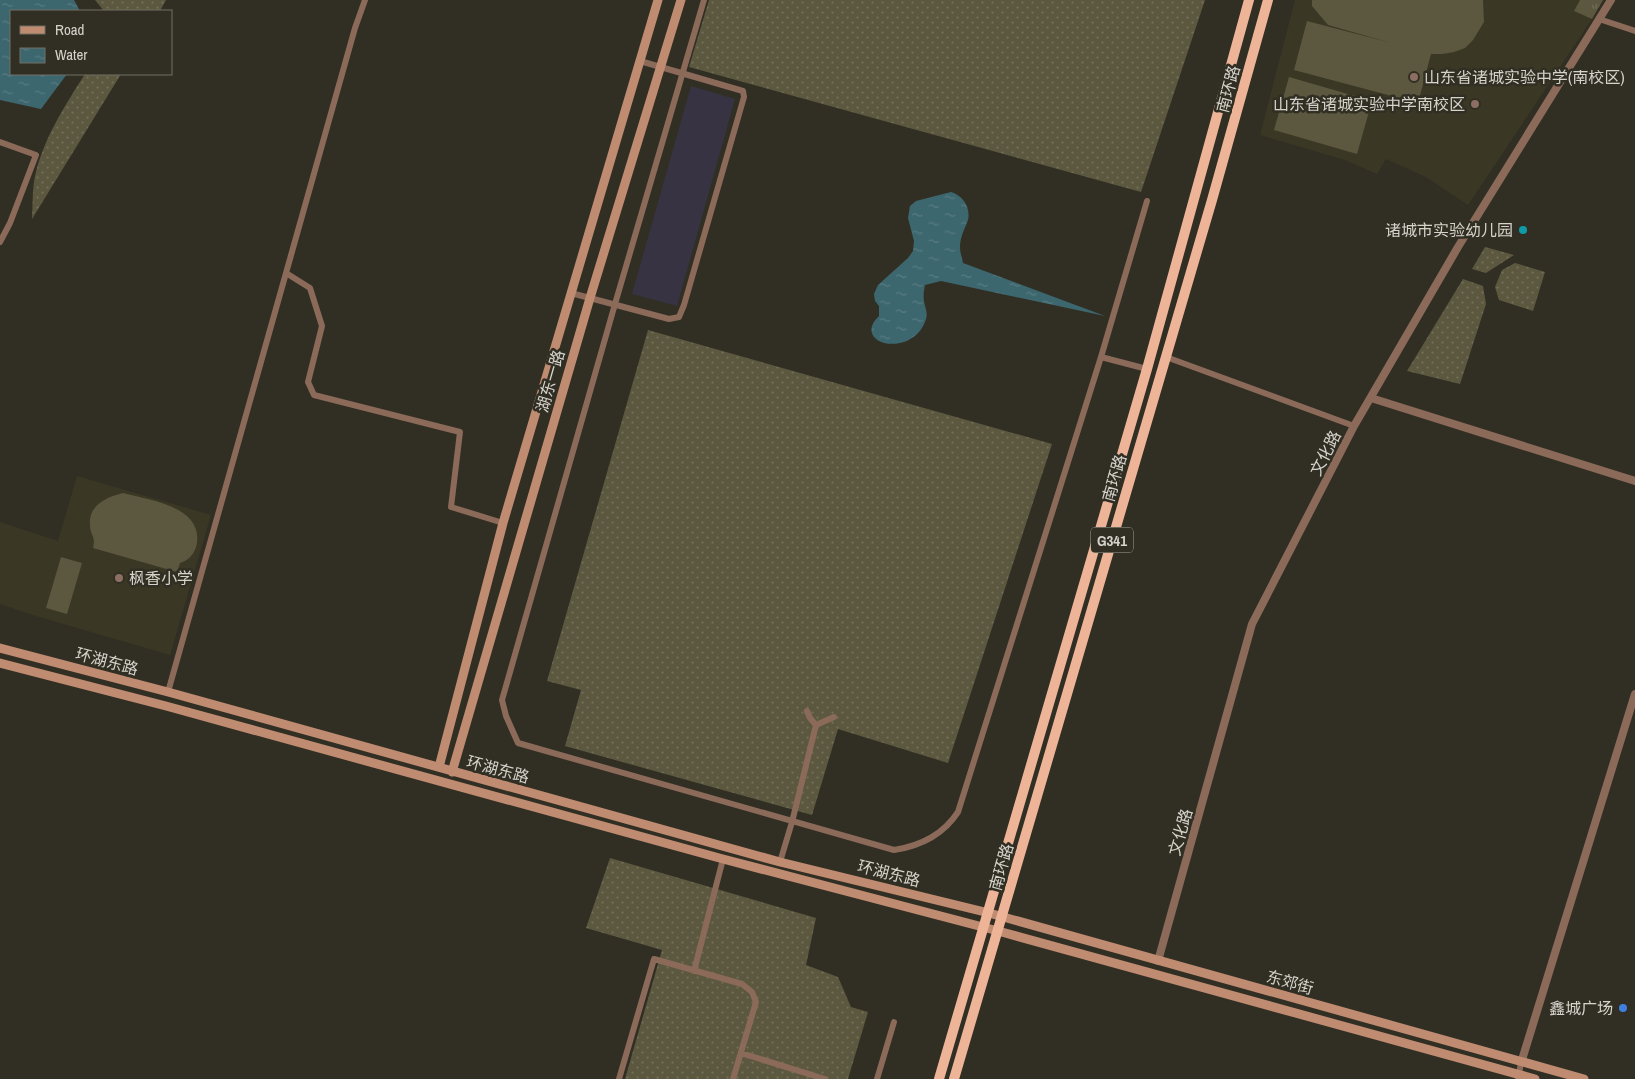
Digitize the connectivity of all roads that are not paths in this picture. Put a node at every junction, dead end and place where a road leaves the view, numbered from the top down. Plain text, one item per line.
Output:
1 (366, 0) edge
2 (658, 0) edge
3 (681, 0) edge
4 (704, 0) edge
5 (1249, 0) edge
6 (1268, 0) edge
7 (1611, 0) edge
8 (1599, 19) junction
9 (1635, 31) edge
10 (640, 61) junction
11 (661, 67) junction
12 (683, 74) junction
13 (0, 142) edge
14 (1147, 201) dead end
15 (0, 242) edge
16 (286, 273) junction
17 (571, 293) junction
18 (590, 298) junction
19 (615, 304) junction
20 (1101, 357) junction
21 (1166, 357) junction
22 (1147, 369) junction
23 (1371, 398) junction
24 (1354, 426) junction
25 (1635, 481) edge
26 (503, 523) junction
27 (0, 648) edge
28 (0, 662) edge
29 (168, 692) junction
30 (1635, 694) edge
31 (808, 711) dead end
32 (834, 717) dead end
33 (816, 725) junction
34 (439, 767) junction
35 (452, 772) junction
36 (792, 822) junction
37 (723, 859) junction
38 (780, 862) junction
39 (989, 913) junction
40 (1002, 916) junction
41 (984, 927) junction
42 (998, 931) junction
43 (1158, 960) junction
44 (694, 971) junction
45 (894, 1022) dead end
46 (740, 1053) junction
47 (1522, 1063) junction
48 (1518, 1077) edge
49 (619, 1079) edge
50 (733, 1079) edge
51 (825, 1079) edge
52 (877, 1079) edge
53 (939, 1079) edge
54 (954, 1079) edge
55 (1535, 1079) edge
56 (1584, 1079) edge

1 - 16 street
2 - 10 main road, 湖东一路
3 - 11 main road, 湖东一路
4 - 12 street
5 - 22 highway, 南环路 / G341
6 - 21 highway, 南环路 / G341
7 - 8 street, 文化路
8 - 9 street
8 - 23 street, 文化路
10 - 11 street
10 - 17 main road, 湖东一路
11 - 12 street
11 - 18 main road, 湖东一路
12 - 19 street
12 - 19 street
13 - 15 street
14 - 20 street
16 - 26 street
16 - 29 street
17 - 18 street
17 - 26 main road, 湖东一路
18 - 19 street
18 - 35 main road, 湖东一路
19 - 36 street
20 - 22 street
20 - 36 street
21 - 24 street
21 - 40 highway, 南环路 / G341
22 - 39 highway, 南环路 / G341
23 - 24 street, 文化路
23 - 25 street
24 - 43 street, 文化路
26 - 34 main road, 湖东一路
27 - 29 main road, 环湖东路
28 - 37 main road, 环湖东路
29 - 34 main road, 环湖东路
30 - 47 street
31 - 33 street
32 - 33 street
33 - 36 street
34 - 35 main road, 环湖东路
35 - 38 main road, 环湖东路
36 - 38 street
37 - 41 main road, 环湖东路
37 - 44 street
38 - 39 main road, 环湖东路
39 - 40 main road, 东郊街
39 - 41 highway, 南环路 / G341
40 - 42 highway, 南环路 / G341
40 - 43 main road, 东郊街
41 - 42 main road, 东郊街
41 - 53 highway, 南环路 / G341
42 - 48 main road, 东郊街
42 - 54 highway, 南环路 / G341
43 - 47 main road, 东郊街
44 - 46 street
44 - 49 street
45 - 52 street
46 - 50 street
46 - 51 street
47 - 48 street
47 - 56 main road, 东郊街
48 - 55 main road, 东郊街

